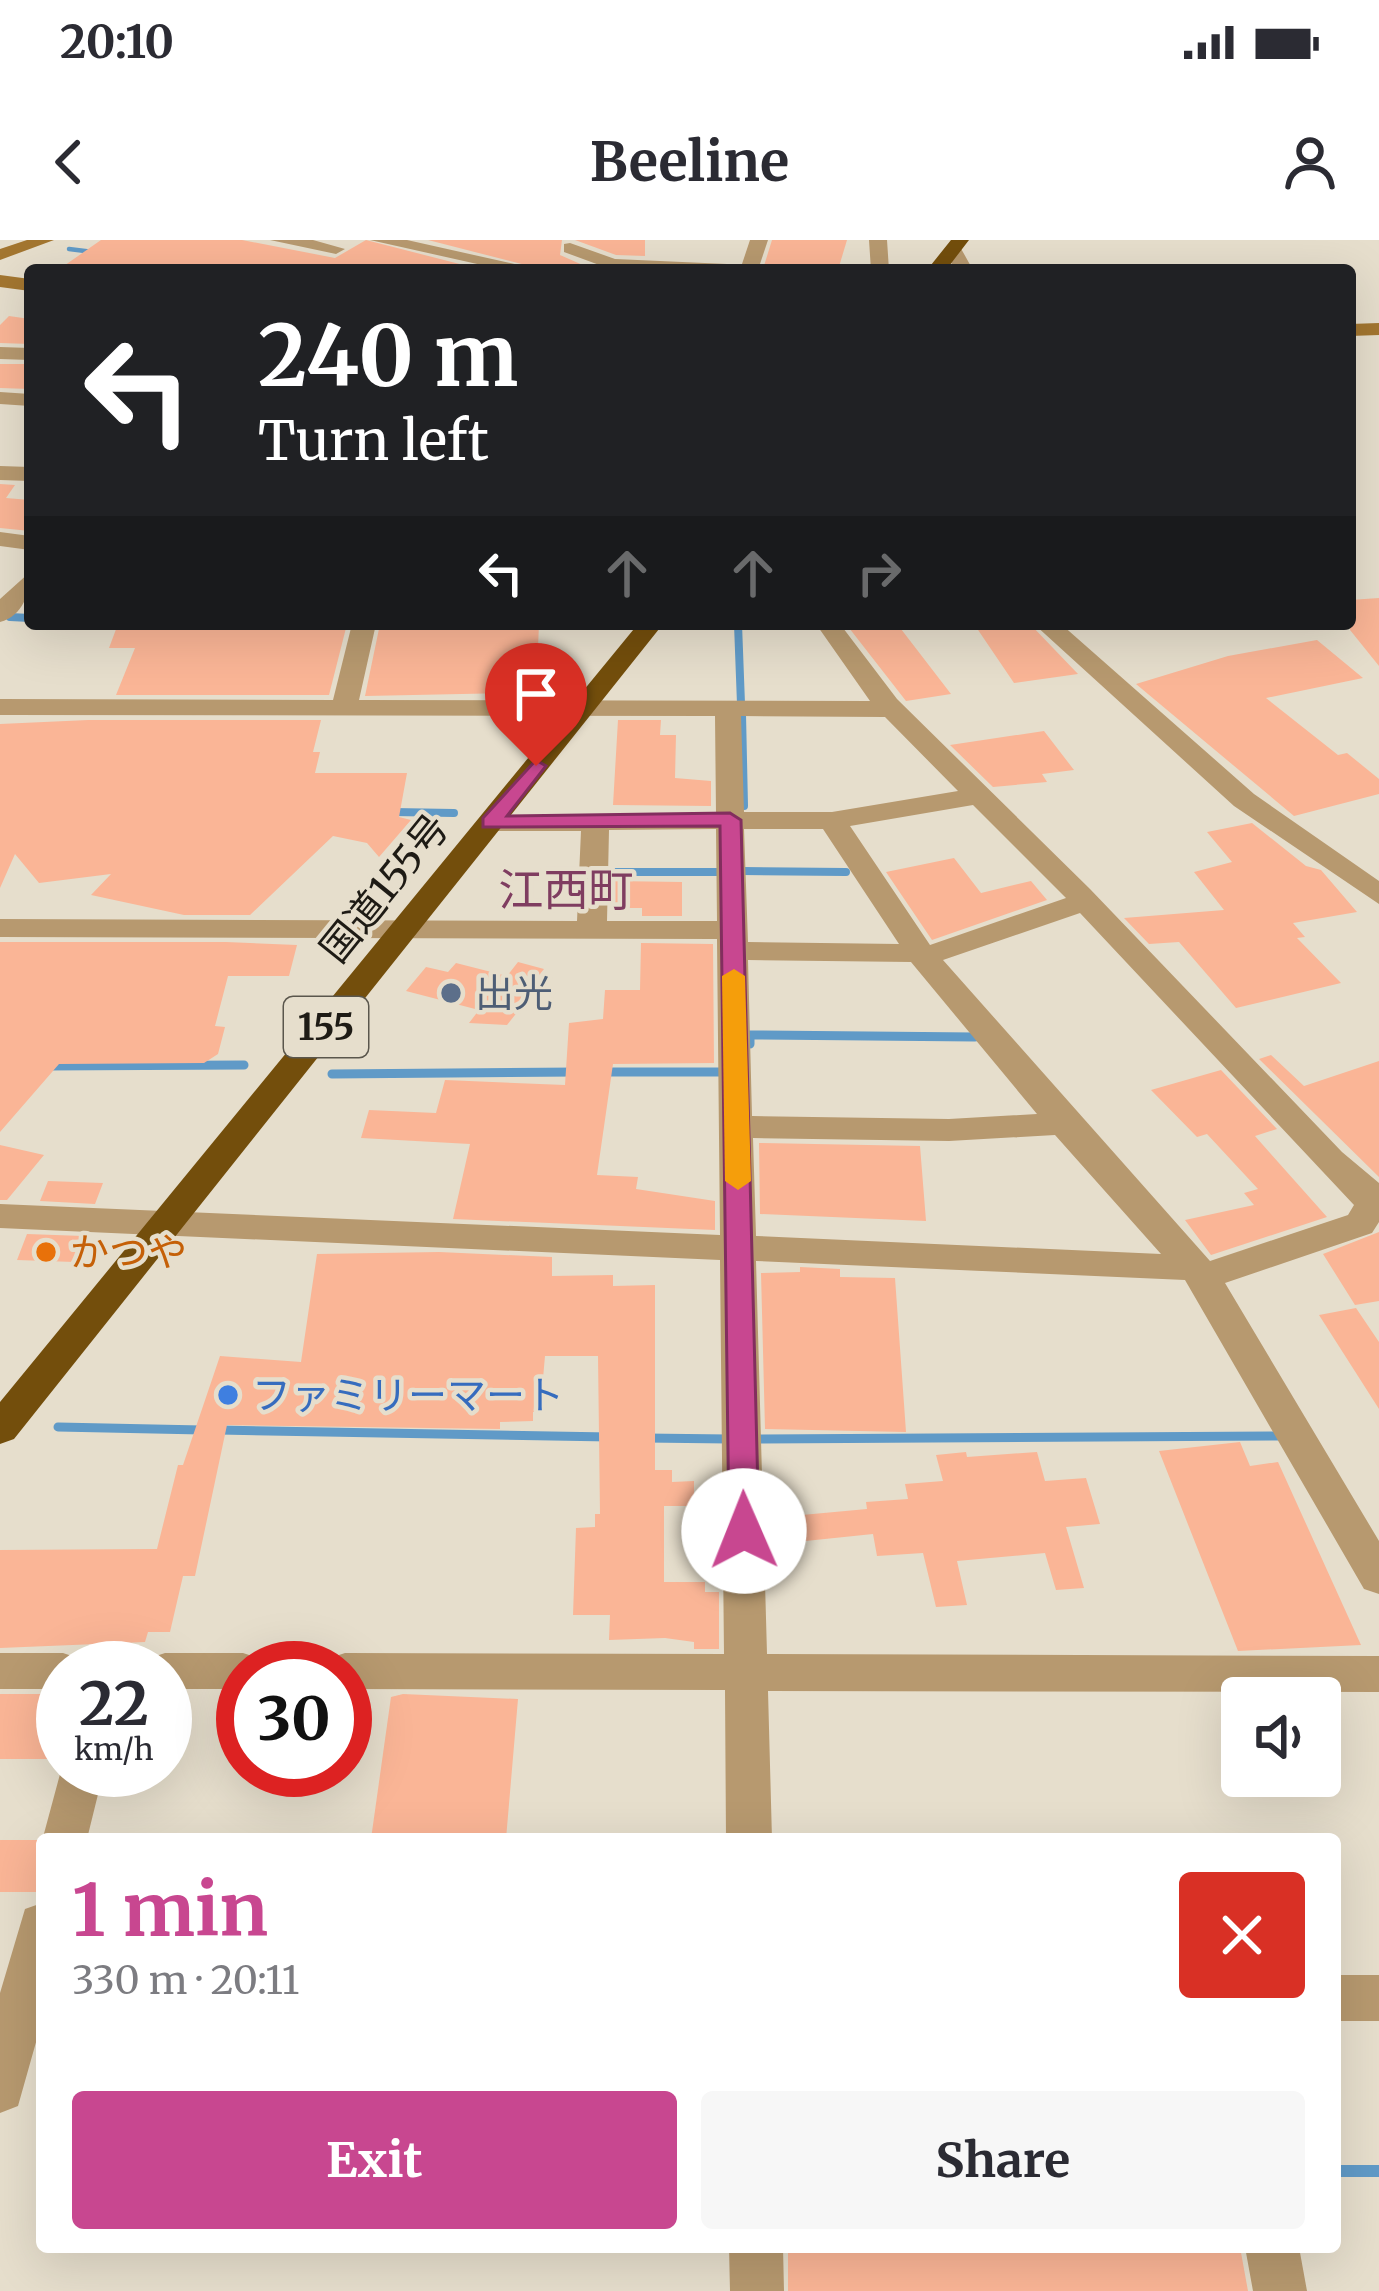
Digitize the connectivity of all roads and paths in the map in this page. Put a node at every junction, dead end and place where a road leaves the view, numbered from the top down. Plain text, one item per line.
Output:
1 (45, 240) edge
2 (279, 240) edge
3 (379, 240) edge
4 (573, 244) edge
5 (641, 244) dead end
6 (343, 245) edge
7 (668, 248) dead end
8 (0, 255) edge
9 (313, 264) edge
10 (501, 264) edge
11 (606, 264) edge
12 (24, 586) edge
13 (0, 615) edge
14 (363, 630) edge
15 (646, 630) edge
16 (831, 630) edge
17 (1053, 630) edge
18 (0, 707) edge
19 (728, 708) junction
20 (344, 709) junction
21 (895, 709) junction
22 (581, 710) junction
23 (979, 796) junction
24 (730, 820) junction
25 (832, 820) junction
26 (595, 821) junction
27 (490, 823) junction
28 (1379, 896) edge
29 (1083, 902) junction
30 (0, 928) edge
31 (404, 929) junction
32 (592, 930) junction
33 (733, 941) junction
34 (922, 955) junction
35 (1063, 1124) junction
36 (737, 1127) junction
37 (1375, 1208) edge
38 (0, 1216) edge
39 (165, 1225) junction
40 (740, 1249) junction
41 (1199, 1272) junction
42 (0, 1429) edge
43 (1379, 1577) edge
44 (0, 1671) edge
45 (36, 1671) edge
46 (372, 1671) edge
47 (746, 1671) junction
48 (1379, 1674) edge
49 (75, 1797) edge
50 (66, 1833) edge
51 (749, 1833) edge
52 (36, 1948) edge
53 (1341, 1998) edge
54 (1379, 1998) edge
55 (0, 2088) edge
56 (757, 2253) edge
57 (1273, 2253) edge
58 (757, 2291) edge
59 (1280, 2291) edge

1 - 8 street
2 - 6 street
3 - 10 street
4 - 11 street
5 - 7 street
6 - 9 street
12 - 13 street
14 - 20 street
15 - 22 highway, 国道155号 / 155
16 - 21 street
17 - 28 street
18 - 20 street
19 - 21 street
19 - 22 street
19 - 24 street
20 - 22 street
21 - 23 street
22 - 27 highway, 国道155号 / 155
23 - 25 street
23 - 29 street
24 - 25 street
24 - 26 street
24 - 33 street
25 - 34 street
26 - 27 street
26 - 32 street
27 - 31 highway, 国道155号 / 155
29 - 34 street
29 - 37 street
30 - 31 street
31 - 32 street
31 - 39 highway, 国道155号 / 155
32 - 33 street
33 - 34 street
33 - 36 street
34 - 35 street
35 - 36 street
35 - 41 street
36 - 40 street
37 - 41 street
38 - 39 street
39 - 40 street
39 - 42 highway, 国道155号 / 155
40 - 41 street
40 - 47 street
41 - 43 street
44 - 45 street
46 - 47 street
47 - 48 street
47 - 51 street
49 - 50 street
52 - 55 street
53 - 54 street
56 - 58 street
57 - 59 street

